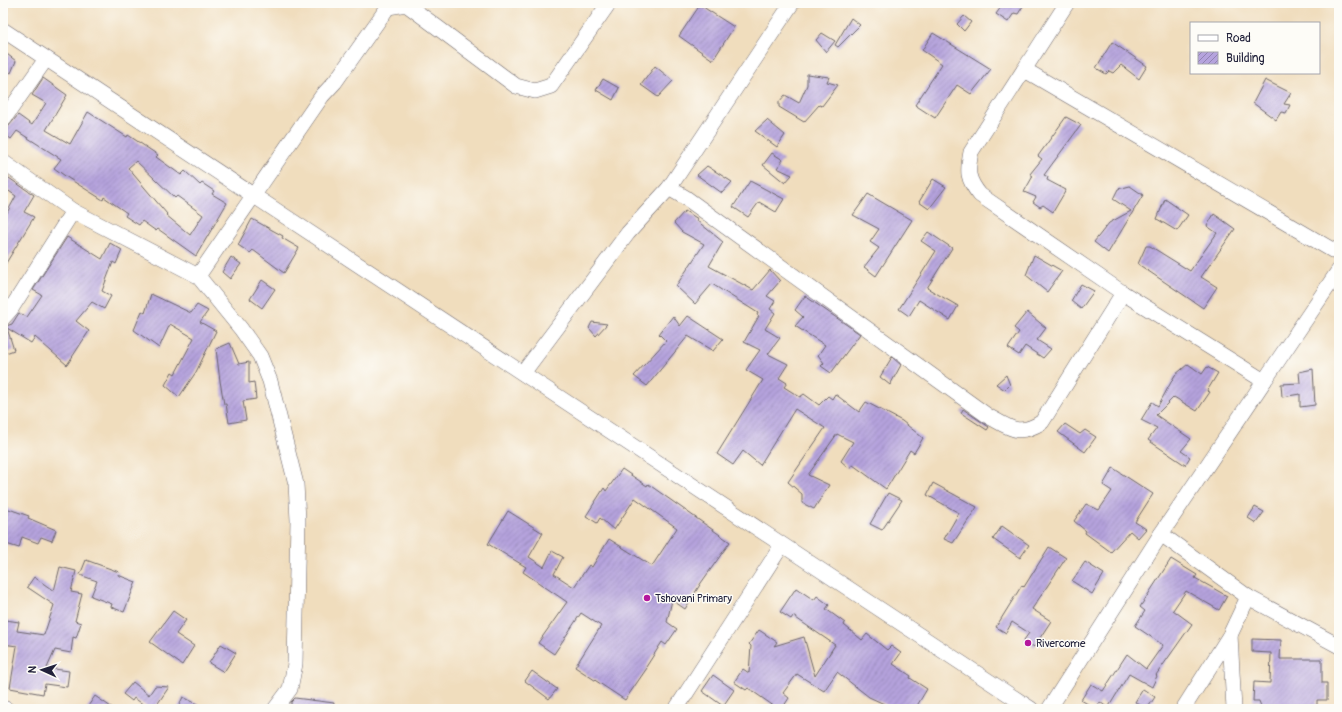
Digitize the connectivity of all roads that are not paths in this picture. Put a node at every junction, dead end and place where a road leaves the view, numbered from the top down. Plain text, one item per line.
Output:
1 (609, 3) edge
2 (792, 3) edge
3 (1067, 3) edge
4 (407, 4) edge
5 (3, 30) edge
6 (46, 59) junction
7 (1025, 70) junction
8 (3, 120) edge
9 (3, 162) edge
10 (669, 188) junction
11 (253, 196) junction
12 (73, 211) junction
13 (1339, 254) edge
14 (1339, 270) edge
15 (198, 276) junction
16 (1123, 293) junction
17 (3, 318) edge
18 (523, 373) junction
19 (1264, 381) junction
20 (1161, 534) junction
21 (782, 545) junction
22 (1248, 597) junction
23 (1230, 635) junction
24 (1339, 646) edge
25 (3, 708) edge
26 (6, 709) edge
27 (275, 709) edge
28 (676, 709) edge
29 (1031, 709) edge
30 (1049, 709) edge
31 (1183, 709) edge
32 (1234, 709) edge

1 - 4 street
2 - 10 street
3 - 7 street
4 - 11 street
5 - 6 street
6 - 8 street
6 - 11 street
7 - 13 street
7 - 16 street
9 - 12 street
10 - 16 street
10 - 18 street
11 - 15 street
11 - 18 street
12 - 15 street
12 - 17 street
14 - 19 street
15 - 27 street
16 - 19 street
18 - 21 street
19 - 20 street
20 - 22 street
20 - 30 street
21 - 28 street
21 - 29 street
22 - 23 street
22 - 24 street
23 - 31 street
23 - 32 street
25 - 26 street

